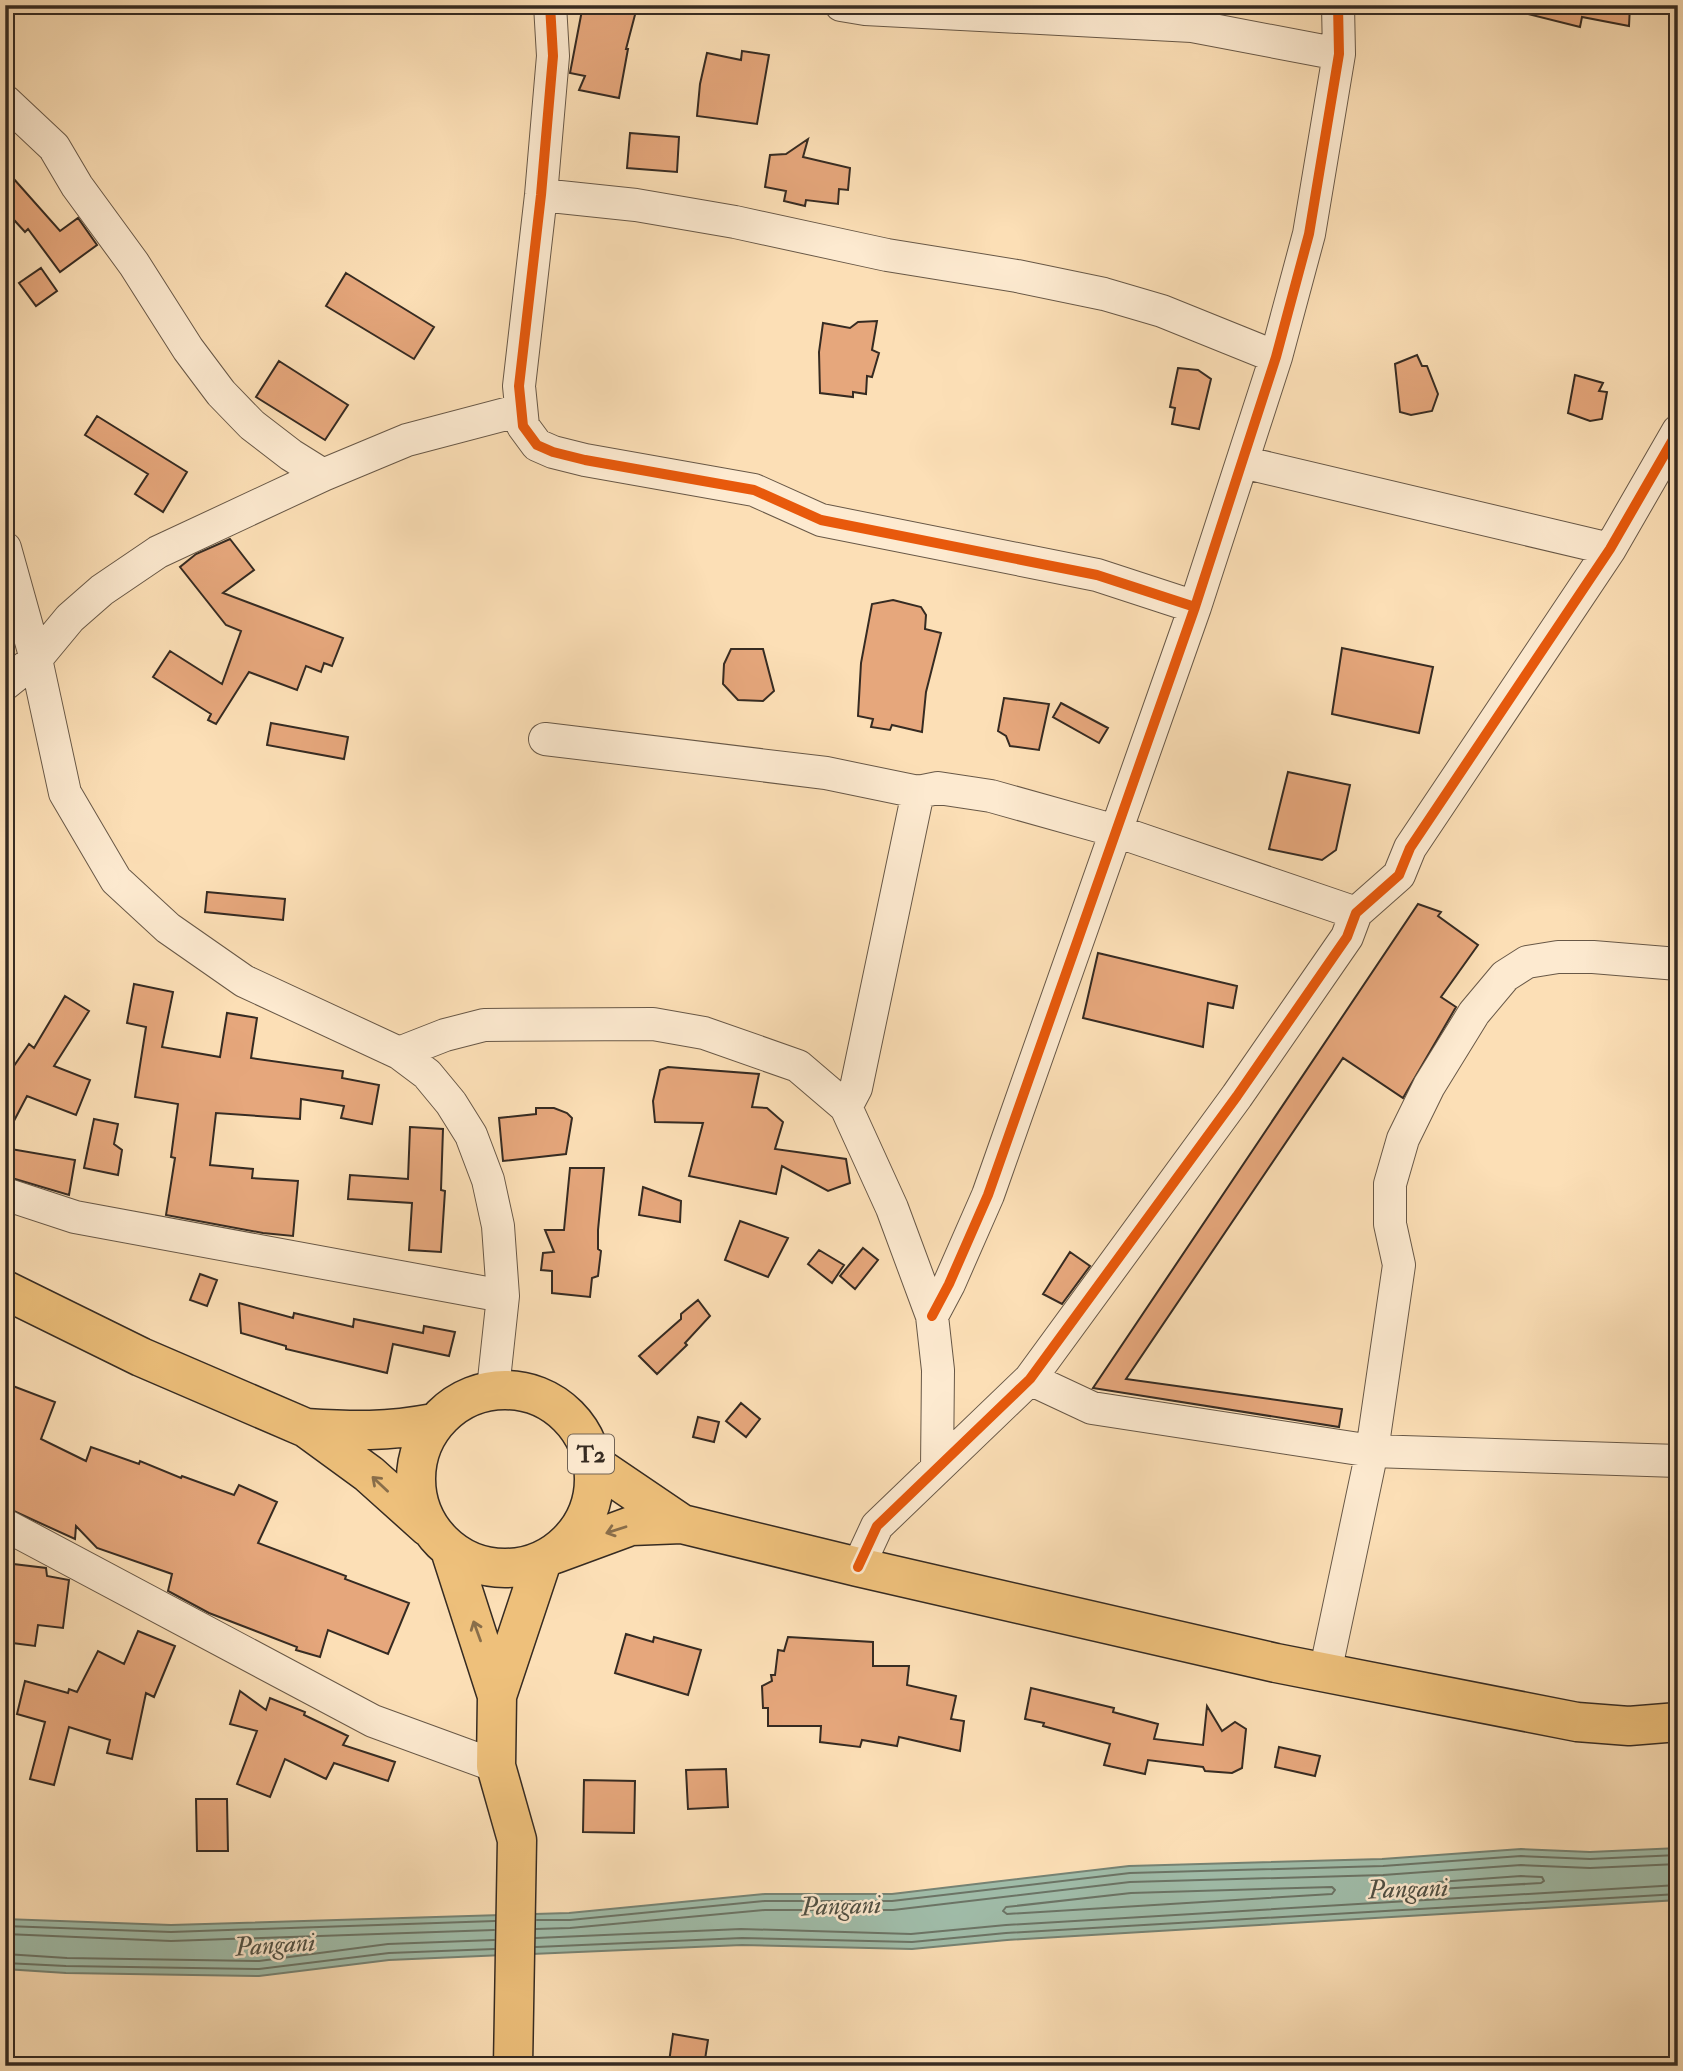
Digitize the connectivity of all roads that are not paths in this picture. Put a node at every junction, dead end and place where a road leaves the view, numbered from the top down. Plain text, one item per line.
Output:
1 (551, 5) edge
2 (841, 5) edge
3 (1338, 5) edge
4 (1339, 54) junction
5 (5, 101) edge
6 (541, 195) junction
7 (1276, 356) junction
8 (521, 410) junction
9 (1678, 431) edge
10 (1242, 463) junction
11 (323, 475) junction
12 (5, 548) edge
13 (1610, 549) junction
14 (1195, 607) junction
15 (36, 659) junction
16 (5, 684) edge
17 (545, 739) dead end
18 (918, 792) junction
19 (1116, 831) junction
20 (1356, 913) junction
21 (1678, 964) edge
22 (400, 1053) junction
23 (846, 1107) junction
24 (5, 1194) edge
25 (5, 1290) edge
26 (503, 1296) junction
27 (932, 1316) junction
28 (1030, 1380) junction
29 (494, 1389) junction
30 (434, 1423) junction
31 (306, 1428) junction
32 (1373, 1451) junction
33 (1678, 1461) edge
34 (595, 1465) junction
35 (937, 1467) junction
36 (682, 1524) junction
37 (5, 1525) edge
38 (440, 1540) junction
39 (548, 1558) junction
40 (858, 1567) junction
41 (1325, 1673) junction
42 (497, 1696) junction
43 (1678, 1722) edge
44 (496, 1766) junction
45 (513, 2049) edge

1 - 6 street
2 - 4 street
3 - 4 street
4 - 7 street
5 - 11 street
6 - 7 street
6 - 8 street
7 - 10 street
8 - 11 street
8 - 14 street
9 - 13 street
10 - 13 street
10 - 14 street
11 - 15 street
12 - 15 street
13 - 20 street
14 - 19 street
15 - 16 street
15 - 22 street
17 - 18 street
18 - 19 street
18 - 23 street
19 - 20 street
19 - 27 street
20 - 28 street
21 - 32 street
22 - 23 street
22 - 26 street
23 - 27 street
24 - 26 street
25 - 31 main road
26 - 29 street
27 - 35 street
28 - 32 street
28 - 35 street
29 - 30 main road, T2
29 - 34 main road, T2
30 - 31 main road
30 - 38 main road, T2
38 -> 31 main road
32 - 33 street
32 - 41 street
34 - 36 main road
34 - 39 main road, T2
35 - 40 street
36 -> 39 main road
36 - 40 main road
37 - 44 street
38 - 39 main road
42 -> 38 main road, T2
39 - 42 main road, T2
40 - 41 main road
41 - 43 main road
42 - 44 main road, T2
44 - 45 main road, T2

